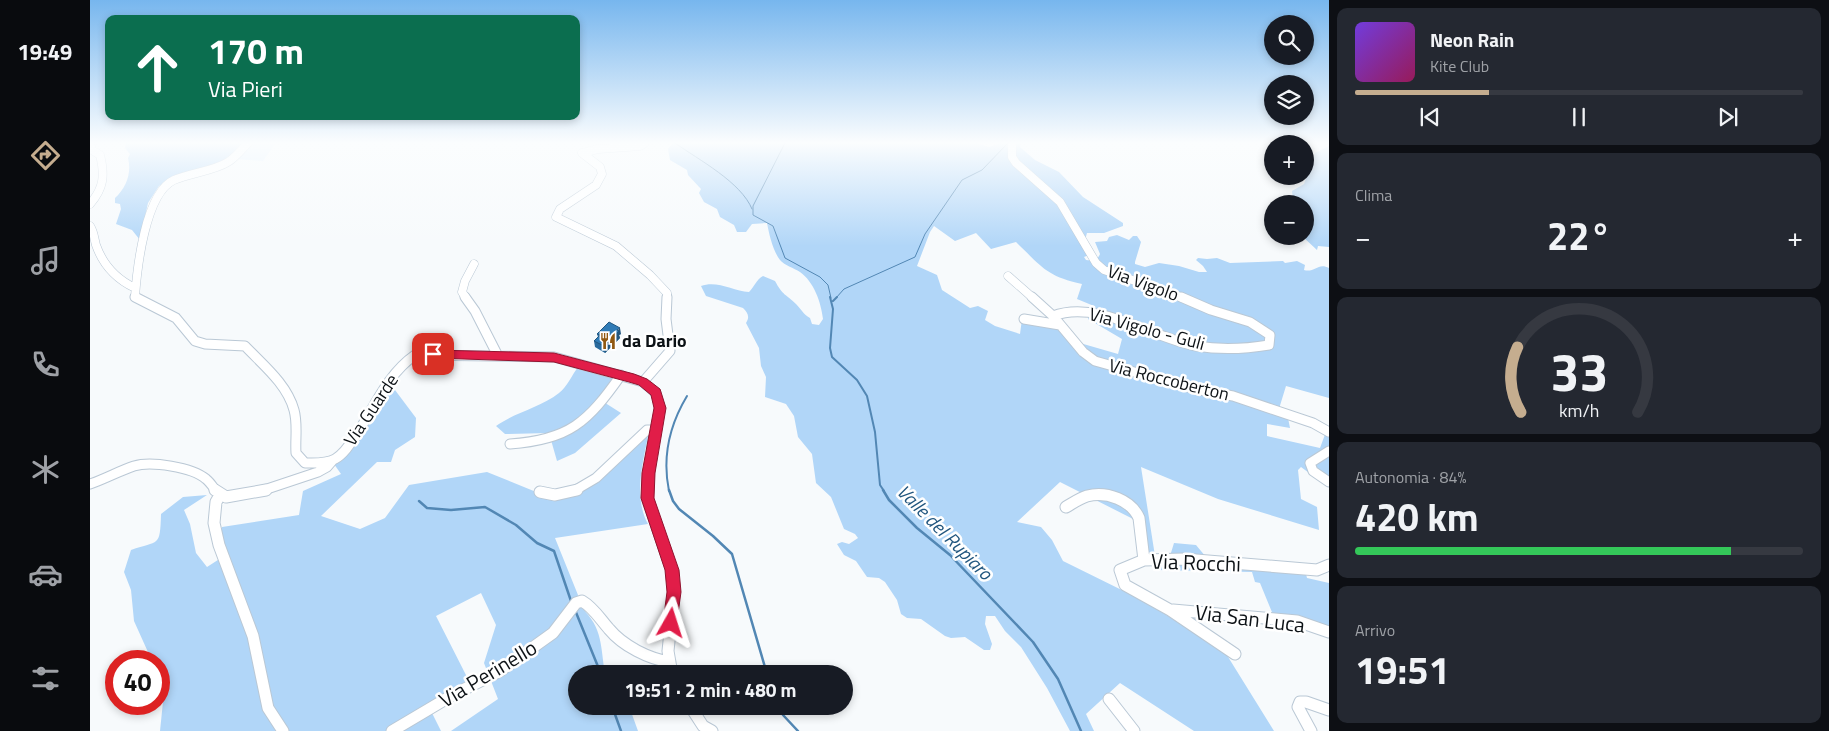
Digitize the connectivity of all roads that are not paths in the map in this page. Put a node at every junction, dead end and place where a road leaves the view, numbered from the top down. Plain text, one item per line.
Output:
1 (103, 177) edge
2 (183, 177) edge
3 (600, 177) edge
4 (1032, 177) edge
5 (90, 204) edge
6 (90, 226) edge
7 (474, 264) dead end
8 (1008, 276) dead end
9 (135, 288) junction
10 (1053, 316) junction
11 (1024, 318) dead end
12 (1250, 322) joint
13 (1060, 325) junction
14 (498, 356) junction
15 (621, 375) junction
16 (643, 382) junction
17 (656, 430) junction
18 (1329, 432) edge
19 (510, 444) dead end
20 (652, 445) joint
21 (1329, 451) edge
22 (335, 459) junction
23 (1329, 482) edge
24 (90, 484) edge
25 (540, 492) dead end
26 (220, 495) junction
27 (1066, 507) dead end
28 (1144, 560) junction
29 (1329, 565) edge
30 (1170, 610) junction
31 (1329, 632) edge
32 (1235, 654) dead end
33 (666, 665) edge
34 (670, 665) edge
35 (1109, 699) dead end
36 (1329, 710) edge
37 (696, 715) edge
38 (283, 731) edge
39 (392, 731) edge
40 (712, 731) edge
41 (1134, 731) edge
42 (1311, 731) edge

1 - 5 street
2 - 9 street
3 - 16 street
4 - 12 street, Via Vigolo
6 - 9 street
7 - 14 street
8 - 10 street, Via Roccoberton
9 - 22 street
10 - 12 street, Via Vigolo - Guli
10 - 13 street, Via Roccoberton
11 - 13 street
13 - 18 street, Via Roccoberton
14 - 15 street, Via Guarde
14 - 22 street, Via Guarde
15 - 16 street, Via Guarde
15 - 19 street
16 - 17 street
17 - 20 street
17 - 25 street
20 - 34 street
21 - 23 street
22 - 26 street
24 - 26 street
26 - 38 street
27 - 28 street
28 - 29 street, Via Rocchi
28 - 30 street, Via Rocchi
30 - 31 street, Via San Luca
30 - 32 street, Via Rocchi
33 - 39 street, Via Perinello
35 - 41 street
36 - 42 street
37 - 40 street

